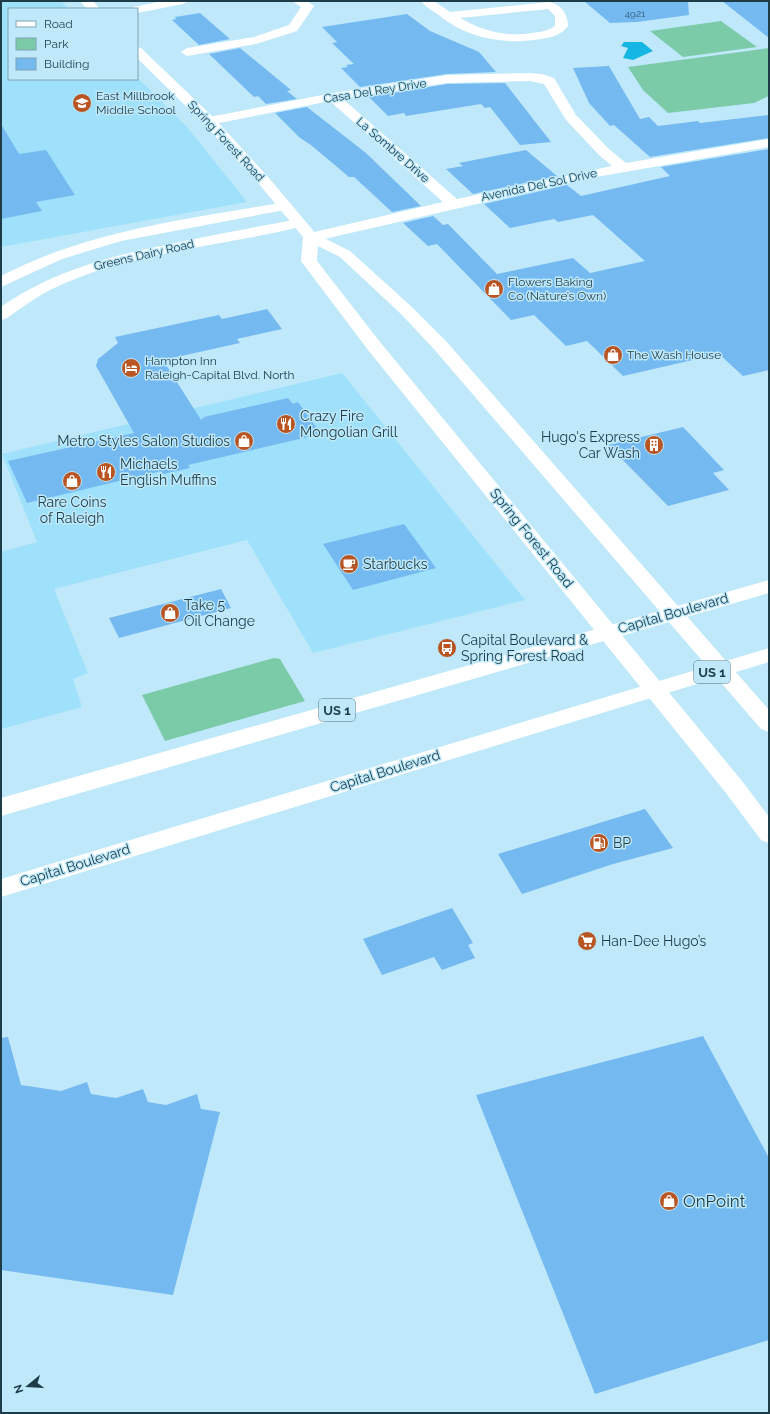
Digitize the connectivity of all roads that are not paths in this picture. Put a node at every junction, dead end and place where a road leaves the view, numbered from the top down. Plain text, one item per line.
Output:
1 (183, 1) edge
2 (298, 1) edge
3 (427, 1) edge
4 (138, 9) edge
5 (447, 16) junction
6 (138, 52) edge
7 (187, 52) dead end
8 (333, 97) junction
9 (209, 121) junction
10 (769, 143) edge
11 (622, 167) junction
12 (454, 203) junction
13 (285, 206) junction
14 (305, 230) junction
15 (1, 282) edge
16 (1, 315) edge
17 (769, 586) edge
18 (673, 613) junction
19 (608, 632) junction
20 (769, 655) edge
21 (721, 670) junction
22 (655, 690) junction
23 (769, 724) edge
24 (1, 807) edge
25 (769, 834) edge
26 (1, 888) edge

1 - 4 main road
2 - 7 main road
3 - 5 main road
5 - 5 main road
6 - 9 main road, Spring Forest Road
8 - 9 main road, Casa Del Rey Drive
8 - 11 main road, Casa Del Rey Drive
8 - 12 main road, La Sombre Drive
9 - 13 main road, Spring Forest Road
10 - 11 main road, Avenida Del Sol Drive
11 - 12 main road, Avenida Del Sol Drive
12 - 14 main road, Avenida Del Sol Drive
13 - 14 main road, Spring Forest Road
13 - 15 main road, Greens Dairy Road
14 - 16 main road, Greens Dairy Road
14 - 18 main road, Spring Forest Road
14 - 19 main road, Spring Forest Road
17 - 18 main road, Capital Boulevard / US 1
18 - 19 main road, Capital Boulevard / US 1
18 - 21 main road, Spring Forest Road
19 - 22 main road, Spring Forest Road
19 - 24 main road, Capital Boulevard / US 1
20 - 21 main road, Capital Boulevard / US 1
21 - 22 main road, Capital Boulevard / US 1
21 - 23 main road, Spring Forest Road
22 - 25 main road, Spring Forest Road
22 - 26 main road, Capital Boulevard / US 1

